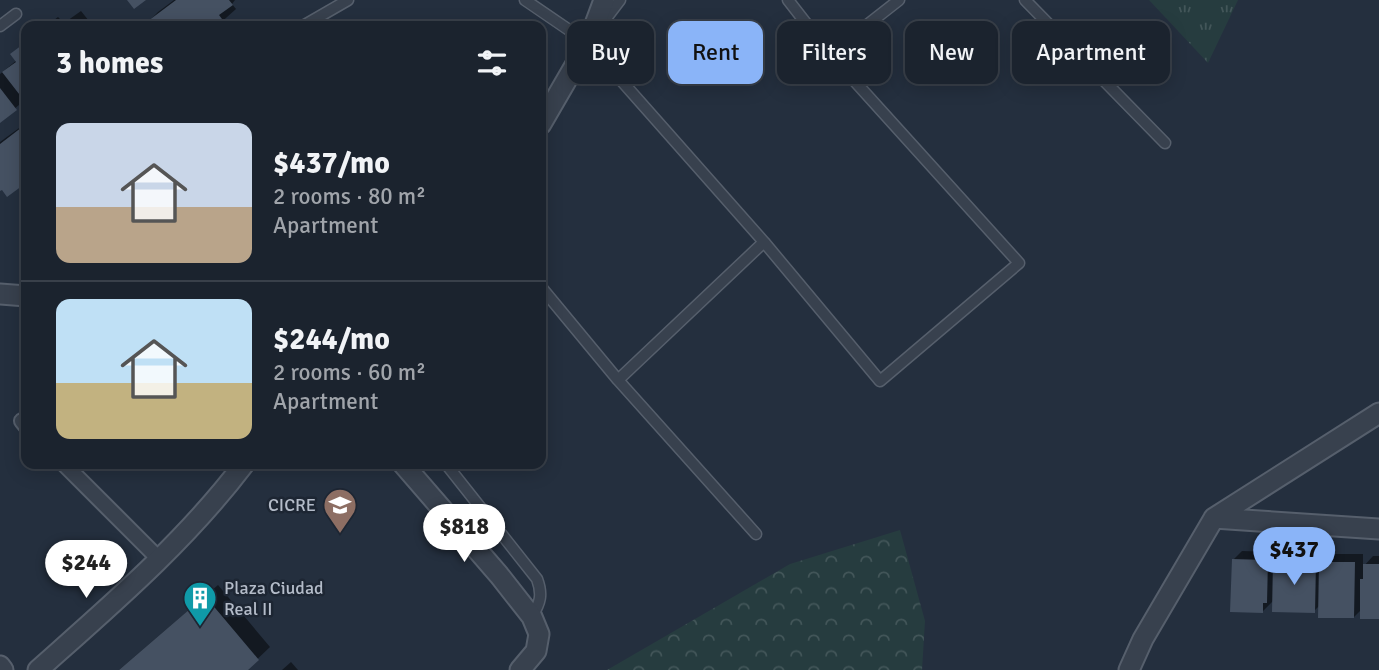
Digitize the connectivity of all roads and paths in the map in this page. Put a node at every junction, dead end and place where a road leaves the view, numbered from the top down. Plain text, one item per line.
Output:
1 (348, 0) edge
2 (525, 0) edge
3 (604, 0) edge
4 (620, 0) edge
5 (788, 0) edge
6 (899, 0) edge
7 (1026, 0) edge
8 (16, 14) dead end
9 (312, 21) edge
10 (596, 21) edge
11 (604, 21) edge
12 (804, 21) edge
13 (872, 21) edge
14 (0, 26) edge
15 (567, 29) edge
16 (567, 79) edge
17 (624, 84) edge
18 (857, 84) edge
19 (546, 115) edge
20 (1165, 143) dead end
21 (764, 242) junction
22 (546, 293) edge
23 (0, 294) edge
24 (21, 296) edge
25 (618, 380) junction
26 (1379, 413) edge
27 (69, 469) edge
28 (240, 469) edge
29 (407, 469) edge
30 (450, 469) edge
31 (1214, 518) junction
32 (1379, 529) edge
33 (756, 534) dead end
34 (160, 560) junction
35 (532, 617) junction
36 (0, 666) edge
37 (3, 670) edge
38 (38, 670) edge
39 (520, 670) edge
40 (1129, 670) edge

1 - 9 lane
2 - 15 lane
3 - 10 street
4 - 11 lane
5 - 12 lane
6 - 13 lane
7 - 20 lane
8 - 14 lane
16 - 19 street
17 - 21 lane
18 - 21 lane
21 - 25 lane
22 - 25 lane
23 - 24 street
25 - 33 lane
26 - 31 street
27 - 34 street
28 - 34 street
29 - 35 street
30 - 35 lane
31 - 32 street
31 - 40 street
34 - 38 street
35 - 39 street
36 - 37 street

